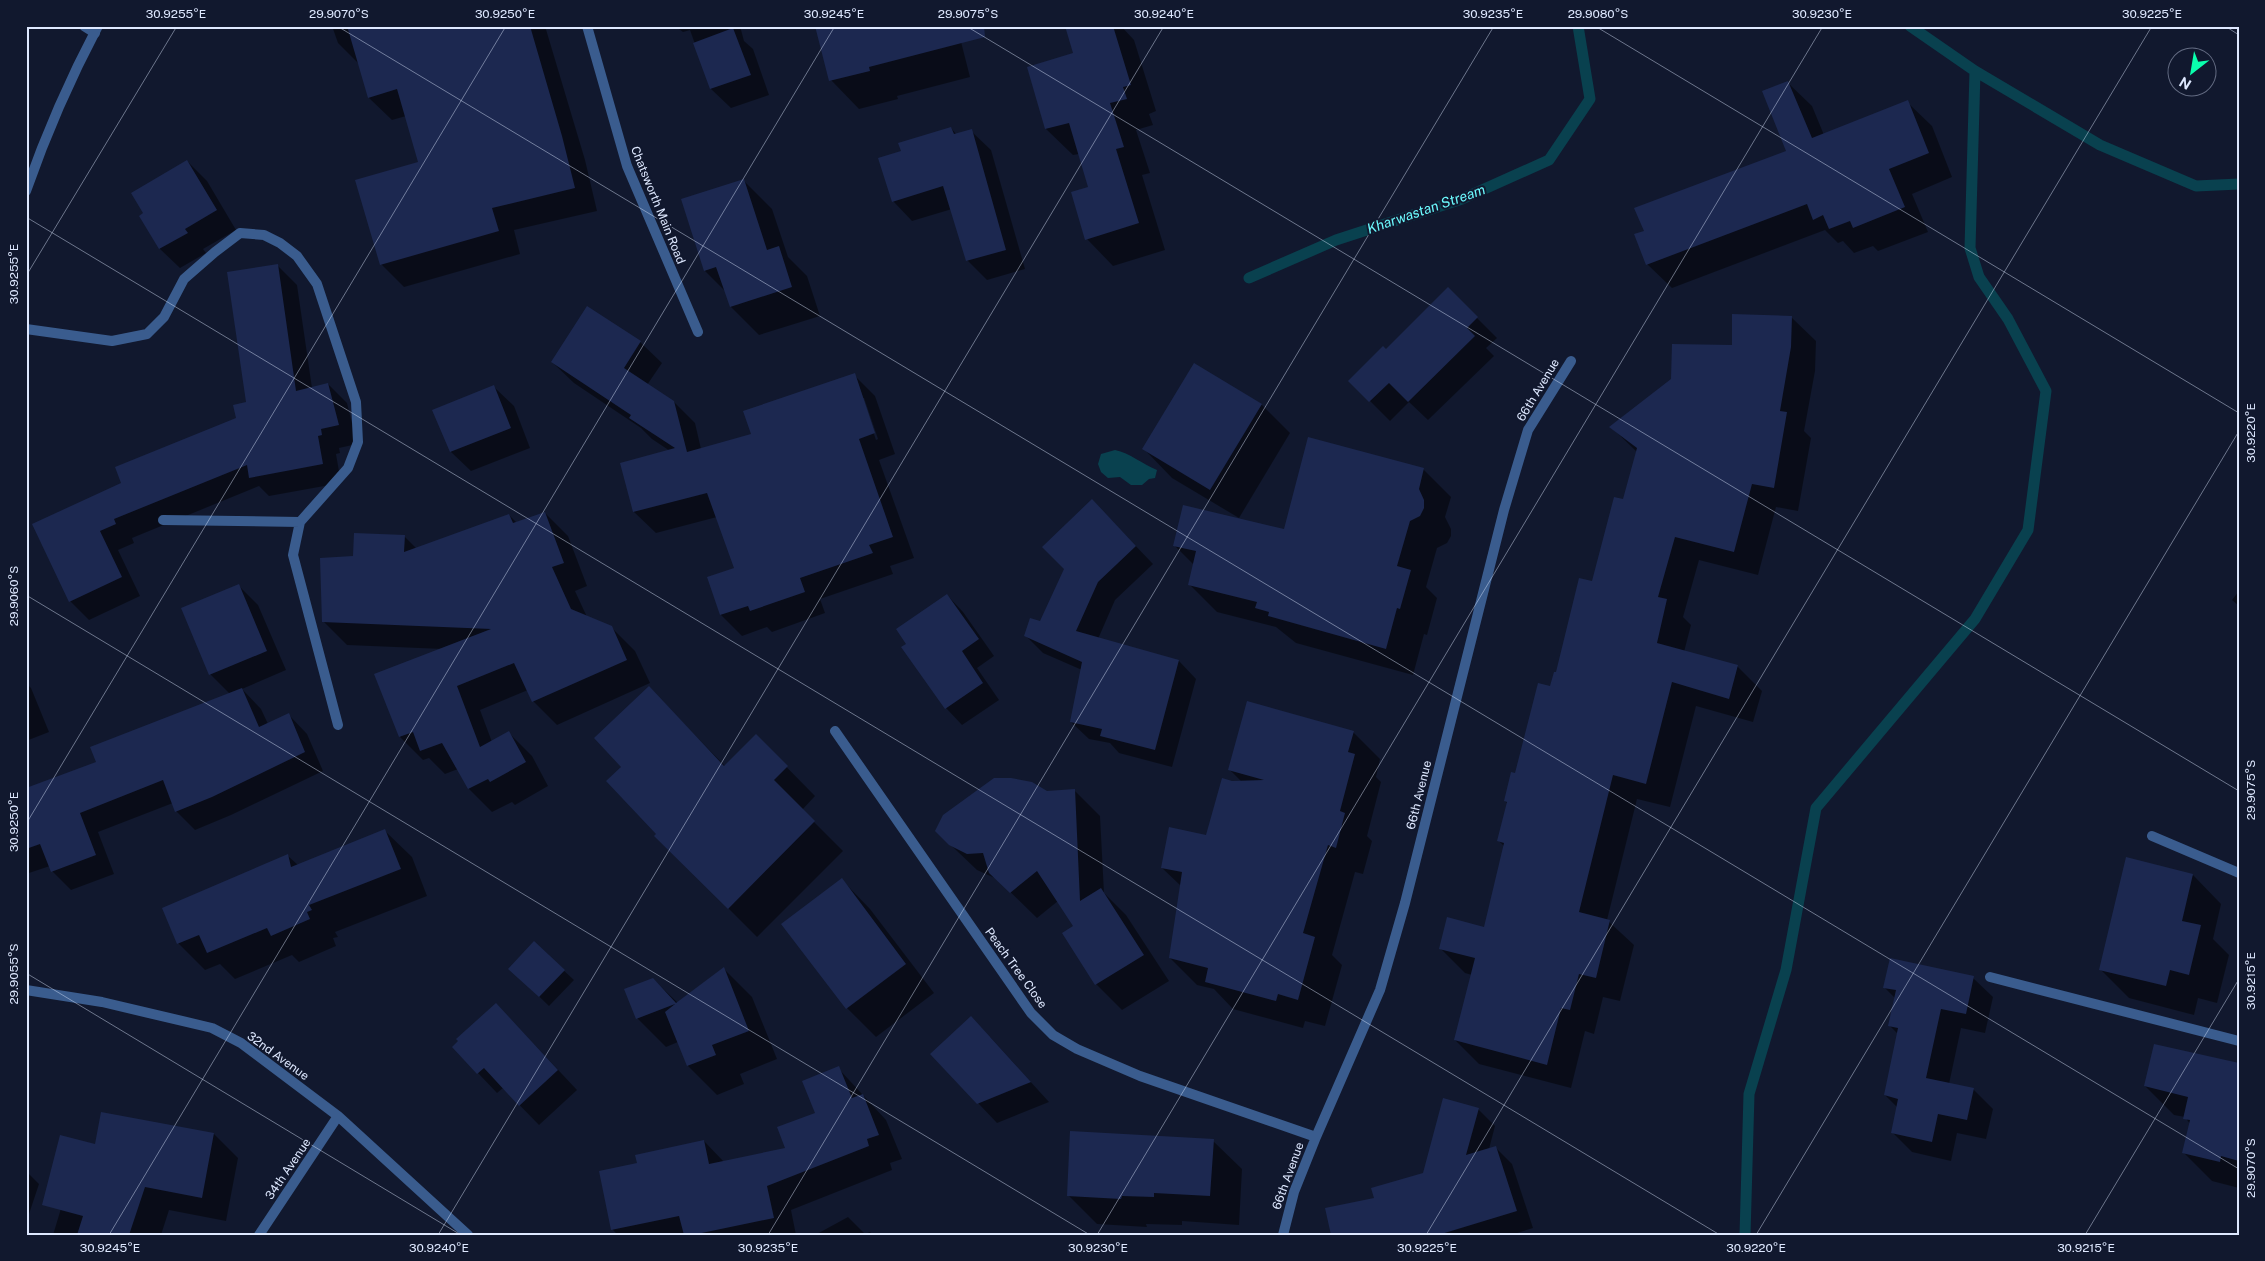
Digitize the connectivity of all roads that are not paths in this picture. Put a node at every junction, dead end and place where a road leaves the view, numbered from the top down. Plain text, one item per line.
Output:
1 (84, 26) edge
2 (587, 26) edge
3 (97, 29) edge
4 (26, 191) edge
5 (26, 329) edge
6 (698, 332) dead end
7 (1571, 361) dead end
8 (163, 520) dead end
9 (300, 522) junction
10 (338, 725) dead end
11 (834, 731) dead end
12 (2152, 836) dead end
13 (2239, 873) edge
14 (1990, 977) dead end
15 (26, 990) edge
16 (2239, 1041) edge
17 (338, 1116) junction
18 (1316, 1137) junction
19 (258, 1235) edge
20 (468, 1235) edge
21 (1283, 1235) edge

1 - 3 street
2 - 6 street, Chatsworth Main Road
3 - 4 street
5 - 9 street
7 - 18 street, 66th Avenue
8 - 9 street
9 - 10 street
11 - 18 street, Peach Tree Close
12 - 13 street
14 - 16 street
15 - 17 street, 32nd Avenue
17 - 19 street, 34th Avenue
17 - 20 street, 32nd Avenue
18 - 21 street, 66th Avenue

